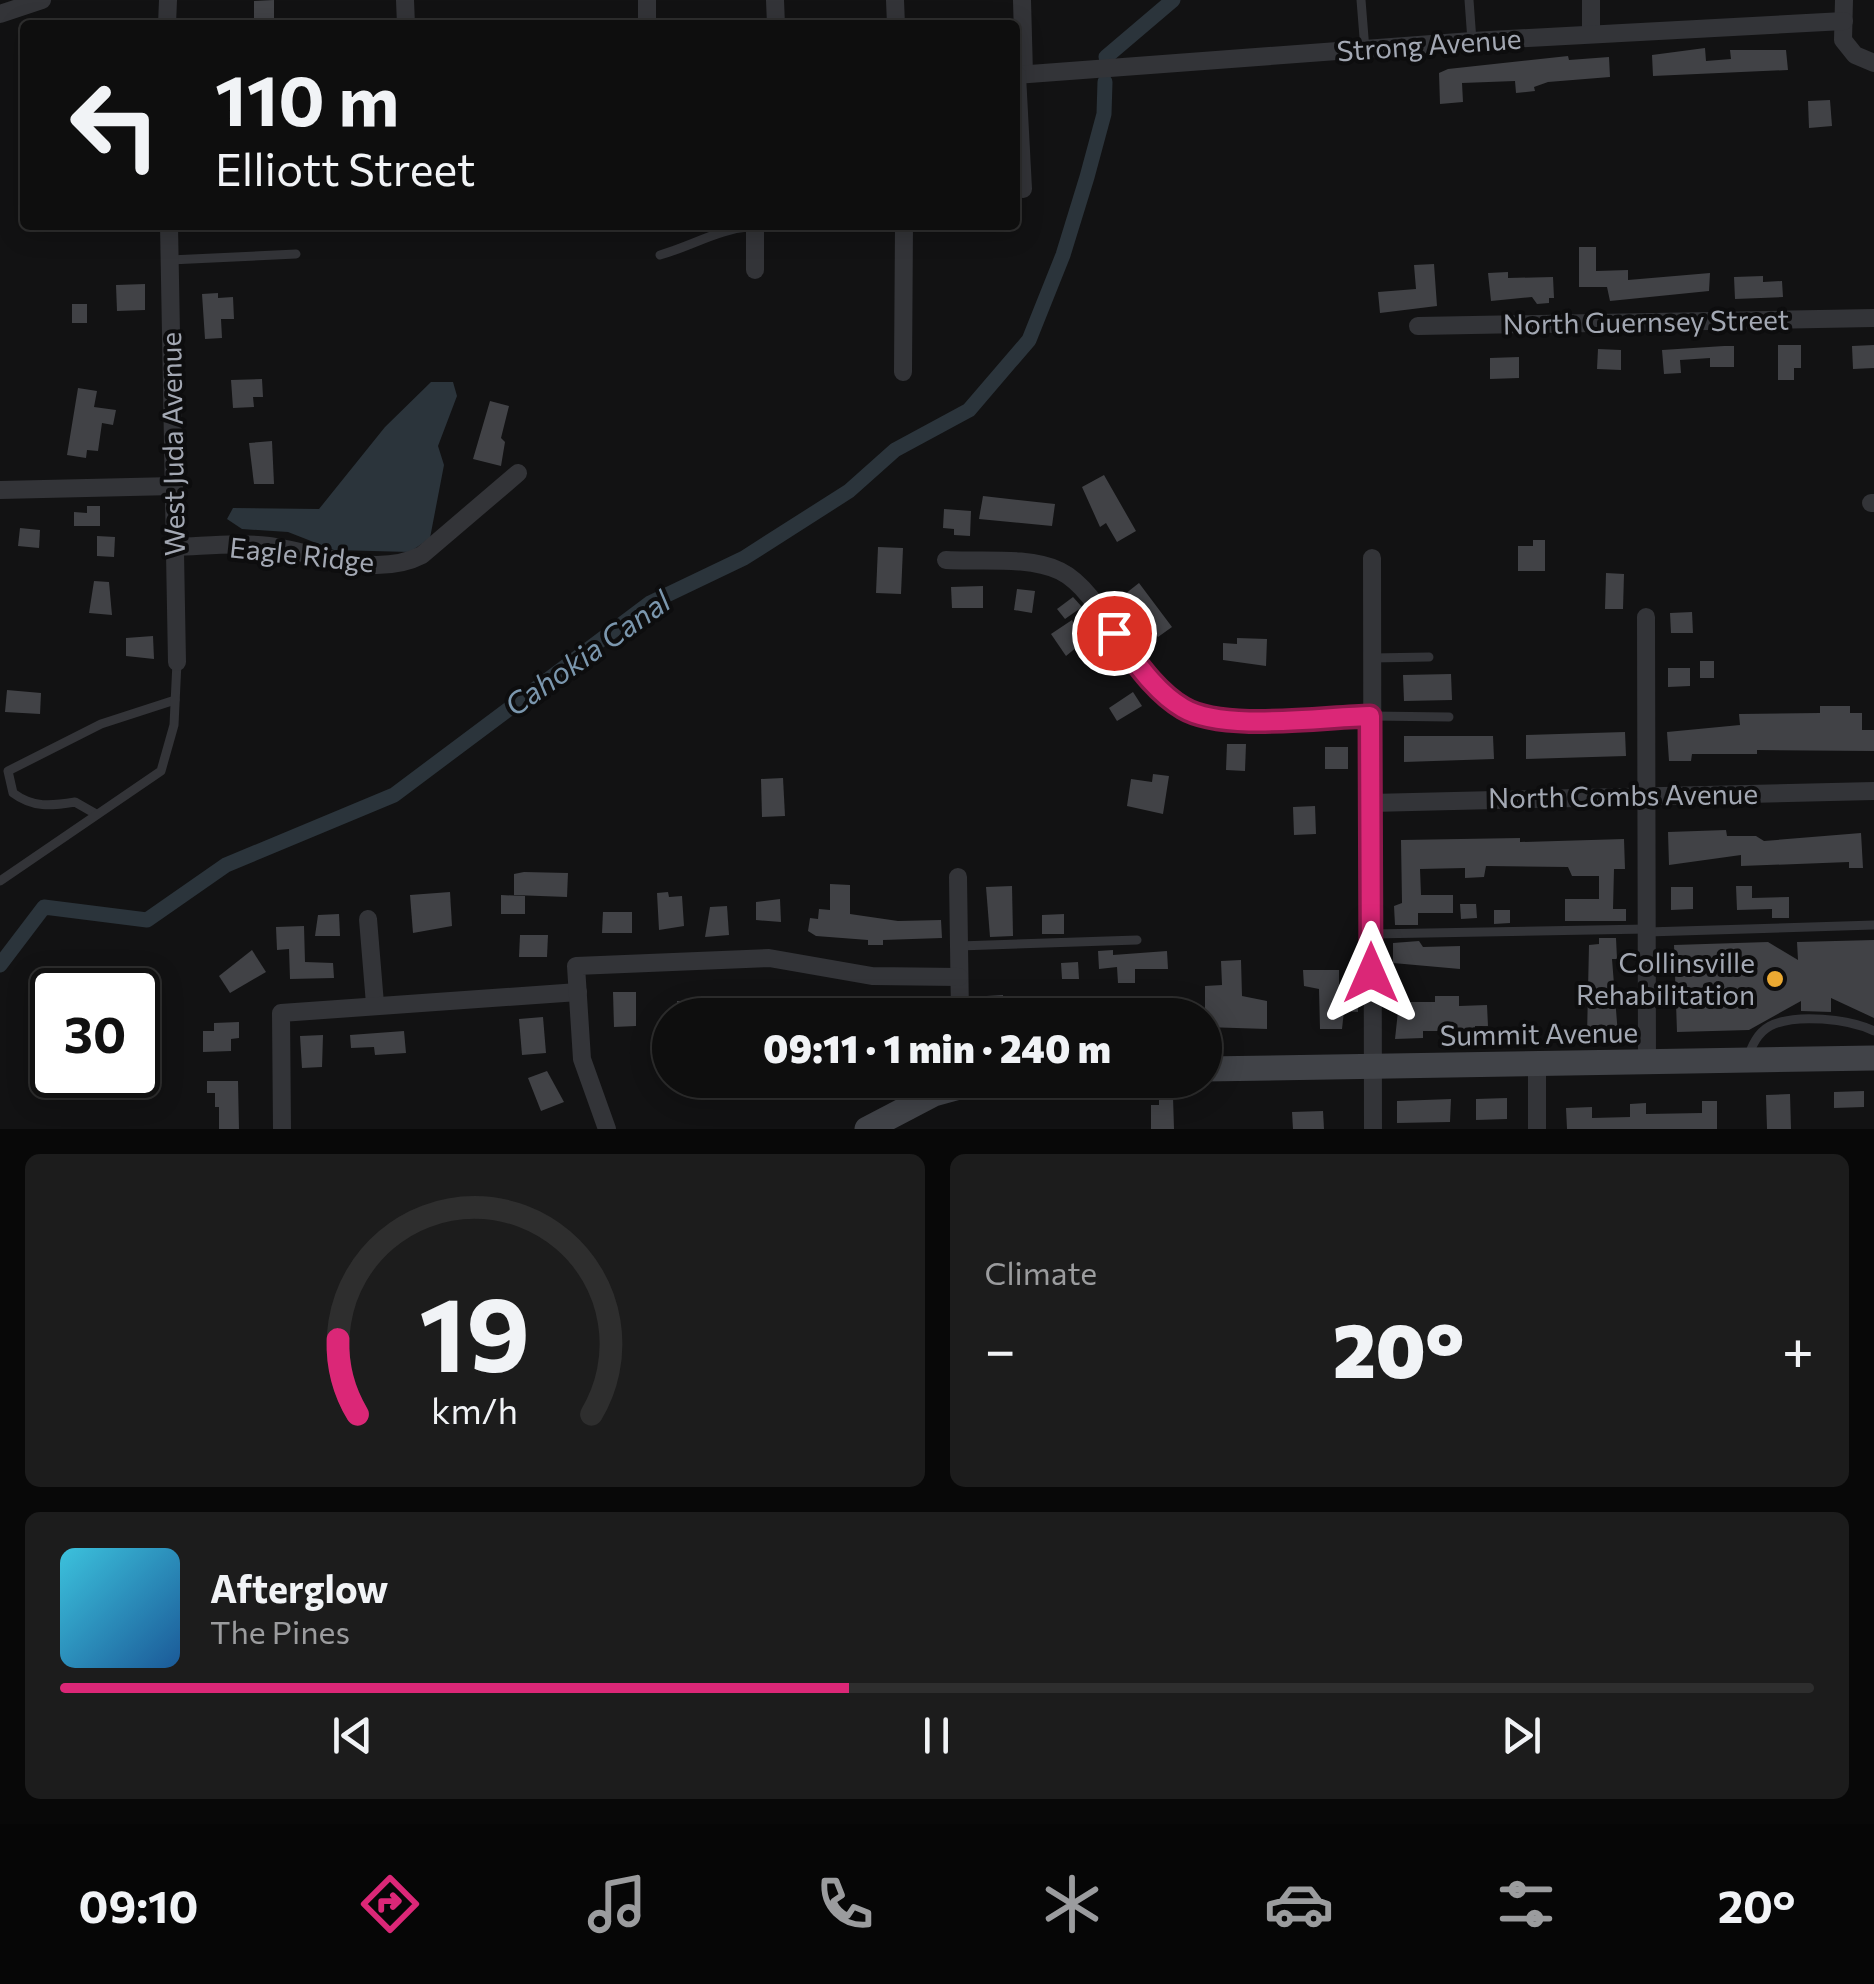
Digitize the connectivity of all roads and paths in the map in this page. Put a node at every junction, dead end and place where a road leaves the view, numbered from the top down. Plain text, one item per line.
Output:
1 (42, 0) edge
2 (1022, 0) edge
3 (1362, 0) edge
4 (1469, 0) edge
5 (1590, 0) edge
6 (1844, 0) edge
7 (0, 14) edge
8 (1844, 21) junction
9 (1591, 34) junction
10 (1472, 41) junction
11 (1020, 49) edge
12 (1365, 50) junction
13 (1874, 63) edge
14 (1020, 74) edge
15 (1020, 112) edge
16 (1022, 188) dead end
17 (169, 230) edge
18 (730, 230) edge
19 (755, 230) edge
20 (904, 230) edge
21 (296, 254) dead end
22 (660, 255) dead end
23 (170, 260) junction
24 (755, 270) dead end
25 (1874, 318) edge
26 (1418, 326) dead end
27 (903, 372) dead end
28 (518, 473) dead end
29 (174, 486) junction
30 (0, 490) edge
31 (175, 547) junction
32 (1372, 558) dead end
33 (946, 560) dead end
34 (1646, 618) dead end
35 (1429, 657) dead end
36 (1371, 658) junction
37 (177, 662) joint
38 (176, 700) junction
39 (1370, 716) junction
40 (1449, 717) dead end
41 (1874, 790) edge
42 (1647, 795) junction
43 (1371, 802) junction
44 (96, 814) junction
45 (958, 877) dead end
46 (0, 881) edge
47 (368, 918) dead end
48 (1874, 925) edge
49 (1647, 930) junction
50 (1371, 934) junction
51 (1137, 940) dead end
52 (959, 946) junction
53 (959, 977) junction
54 (578, 992) junction
55 (960, 998) edge
56 (376, 1004) junction
57 (1874, 1031) edge
58 (1874, 1058) edge
59 (1747, 1060) junction
60 (1648, 1062) junction
61 (1536, 1064) junction
62 (1372, 1067) junction
63 (1222, 1069) edge
64 (928, 1098) edge
65 (282, 1129) edge
66 (607, 1129) edge
67 (867, 1129) edge
68 (1373, 1129) edge
69 (1537, 1129) edge

1 - 7 street
2 - 11 street
3 - 12 lane
4 - 10 lane
5 - 9 street
6 - 8 street
8 - 9 street, Strong Avenue
8 - 13 street
9 - 10 street, Strong Avenue
10 - 12 street, Strong Avenue
12 - 14 street, Strong Avenue
15 - 16 street
17 - 23 street, West Juda Avenue
18 - 22 lane
19 - 24 street
20 - 27 street
21 - 23 lane
23 - 29 street, West Juda Avenue
25 - 26 street, North Guernsey Street
28 - 31 street, Eagle Ridge
29 - 30 street
29 - 31 street, West Juda Avenue
31 - 37 street, West Juda Avenue
32 - 36 street
33 - 39 street
34 - 42 street
35 - 36 lane
36 - 39 street
37 - 38 lane
38 - 44 lane
38 - 44 lane
39 - 40 lane
39 - 43 street
41 - 42 street, North Combs Avenue
42 - 43 street, North Combs Avenue
42 - 49 street
43 - 50 street
44 - 46 lane
45 - 52 street
47 - 56 street
48 - 49 lane
49 - 50 lane
49 - 60 street
50 - 62 street
51 - 52 lane
52 - 53 street
53 - 54 street
53 - 55 street
54 - 56 street
54 - 66 street
56 - 65 street
57 - 59 lane
58 - 59 street, Summit Avenue
59 - 60 street, Summit Avenue
60 - 61 street, Summit Avenue
61 - 62 street, Summit Avenue
61 - 69 street
62 - 63 street, Summit Avenue
62 - 68 street
64 - 67 street

